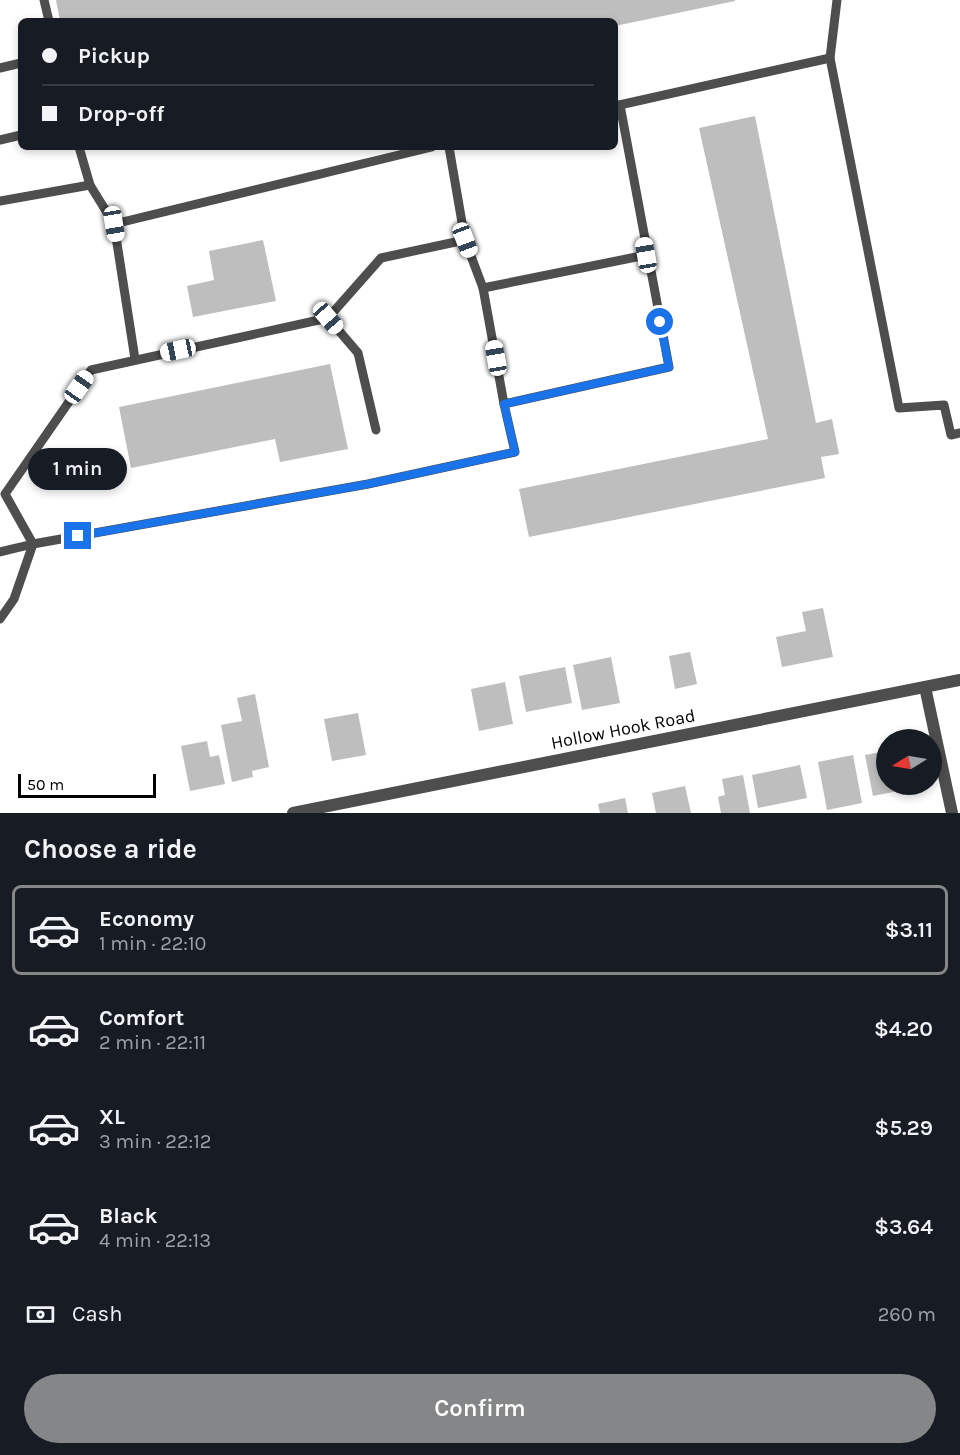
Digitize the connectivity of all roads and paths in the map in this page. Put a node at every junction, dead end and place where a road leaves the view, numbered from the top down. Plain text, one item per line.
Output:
1 (44, 0) edge
2 (837, 0) edge
3 (47, 18) edge
4 (830, 58) junction
5 (18, 64) edge
6 (0, 68) edge
7 (618, 106) edge
8 (618, 111) edge
9 (18, 136) edge
10 (0, 140) edge
11 (80, 150) edge
12 (420, 150) edge
13 (450, 150) edge
14 (90, 185) junction
15 (0, 201) edge
16 (114, 224) junction
17 (465, 240) junction
18 (646, 255) junction
19 (483, 288) junction
20 (328, 318) junction
21 (135, 359) junction
22 (504, 404) junction
23 (376, 430) dead end
24 (960, 433) edge
25 (33, 544) junction
26 (0, 552) edge
27 (0, 619) edge
28 (960, 680) edge
29 (925, 687) junction
30 (293, 813) edge
31 (952, 813) edge

1 - 3 lane
2 - 4 lane
4 - 7 lane
4 - 24 lane
5 - 6 lane
8 - 18 lane
9 - 10 lane
11 - 14 lane
12 - 16 lane
13 - 17 lane
14 - 15 lane
14 - 16 lane
16 - 21 lane
17 - 19 lane
17 - 20 lane
18 - 19 lane
18 - 22 lane
19 - 22 lane
20 - 21 lane
20 - 23 lane
21 - 25 lane
22 - 25 lane
25 - 26 lane
25 - 27 lane
28 - 29 street, Hollow Hook Road
29 - 30 street, Hollow Hook Road
29 - 31 street

